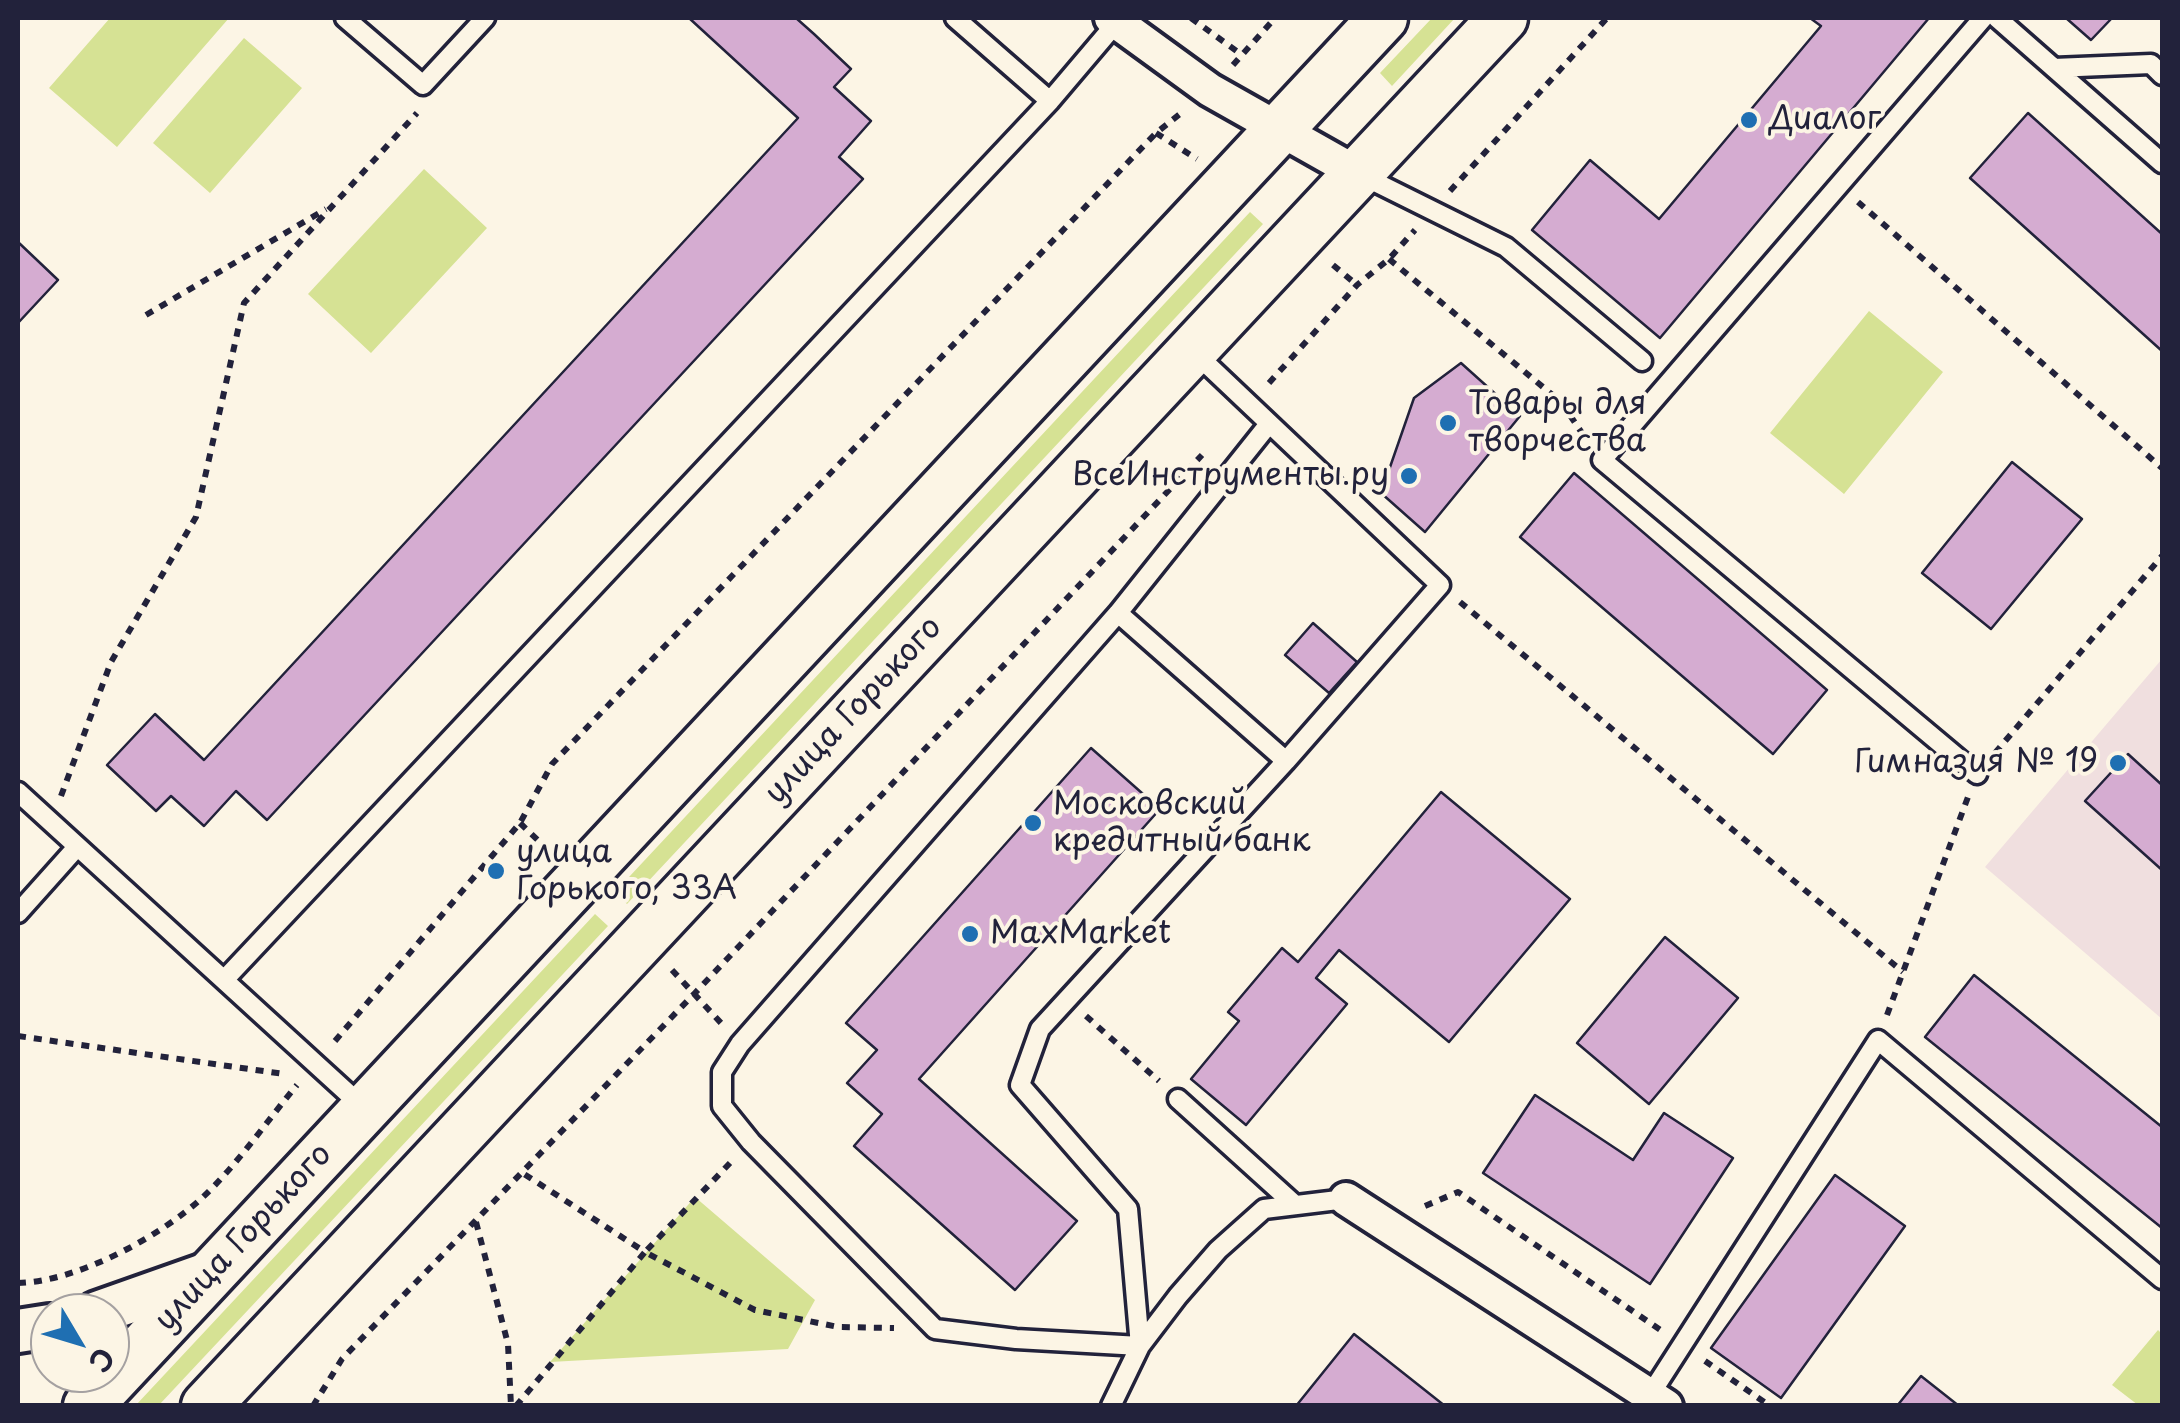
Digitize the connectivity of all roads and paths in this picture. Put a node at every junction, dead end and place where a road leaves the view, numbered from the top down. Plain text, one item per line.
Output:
1 (345, 18) edge
2 (485, 18) edge
3 (956, 18) edge
4 (1190, 18) edge
5 (1383, 18) edge
6 (1503, 18) edge
7 (1607, 18) edge
8 (1983, 18) edge
9 (1996, 18) edge
10 (1114, 20) edge
11 (1242, 55) dead end
12 (2054, 68) junction
13 (2162, 74) edge
14 (1050, 101) junction
15 (425, 104) dead end
16 (1279, 129) junction
17 (1156, 133) dead end
18 (2162, 163) edge
19 (1357, 172) junction
20 (1839, 185) junction
21 (332, 206) junction
22 (1432, 211) junction
23 (1389, 258) junction
24 (146, 315) dead end
25 (1192, 350) junction
26 (1642, 360) dead end
27 (1248, 406) junction
28 (1268, 424) junction
29 (1602, 460) junction
30 (2162, 468) edge
31 (2162, 556) edge
32 (1440, 585) junction
33 (1118, 613) junction
34 (1286, 760) junction
35 (1977, 774) junction
36 (18, 792) edge
37 (52, 823) junction
38 (520, 823) dead end
39 (77, 847) junction
40 (18, 913) edge
41 (1903, 972) junction
42 (224, 980) junction
43 (1067, 999) junction
44 (18, 1036) edge
45 (1878, 1040) junction
46 (303, 1077) dead end
47 (1178, 1099) joint
48 (365, 1108) junction
49 (751, 1142) junction
50 (521, 1172) junction
51 (1346, 1199) joint
52 (1294, 1204) junction
53 (476, 1221) junction
54 (1383, 1223) junction
55 (646, 1252) junction
56 (212, 1272) junction
57 (2162, 1279) edge
58 (130, 1301) edge
59 (935, 1328) junction
60 (278, 1329) junction
61 (1682, 1345) junction
62 (1140, 1346) junction
63 (1658, 1400) edge
64 (88, 1406) edge
65 (206, 1406) edge
66 (251, 1406) edge
67 (313, 1406) edge
68 (513, 1406) edge
69 (1110, 1406) edge
70 (1770, 1406) edge

1 - 2 lane
3 - 14 lane
4 - 11 path
5 - 16 main road, улица Горького
6 - 19 main road, улица Горького
7 - 22 path
8 - 20 lane
9 - 12 lane
10 - 14 lane
10 - 16 street
12 - 13 lane
12 - 18 lane
14 - 42 lane
15 - 21 path
16 - 19 street
16 - 48 main road, улица Горького
17 - 38 path
19 - 22 lane
19 - 25 main road, улица Горького
20 - 29 lane
20 - 30 path
21 - 24 path
21 - 37 path
22 - 23 path
22 - 26 lane
23 - 27 path
23 - 29 path
25 - 27 lane
25 - 60 main road, улица Горького
27 - 28 lane
27 - 50 path
28 - 32 lane
28 - 33 lane
29 - 35 lane
31 - 35 path
32 - 34 lane
32 - 41 path
33 - 34 lane
33 - 49 lane
34 - 43 lane
35 - 41 path
36 - 37 lane
37 - 39 lane
39 - 40 lane
39 - 42 lane
41 - 45 path
42 - 48 lane
43 - 47 path
43 - 62 lane
44 - 46 path
45 - 57 lane
45 - 61 lane
47 - 52 lane
48 - 56 main road, улица Горького
49 - 55 path
49 - 59 lane
50 - 53 path
50 - 55 path
51 - 52 lane
51 - 54 street
52 - 62 lane
53 - 67 path
53 - 68 path
54 - 61 path
54 - 63 street
55 - 59 path
55 - 68 path
56 - 58 street
56 - 64 main road, улица Горького
59 - 62 lane
60 - 65 main road, улица Горького
60 - 66 main road
61 - 63 lane
61 - 70 path
62 - 69 lane

